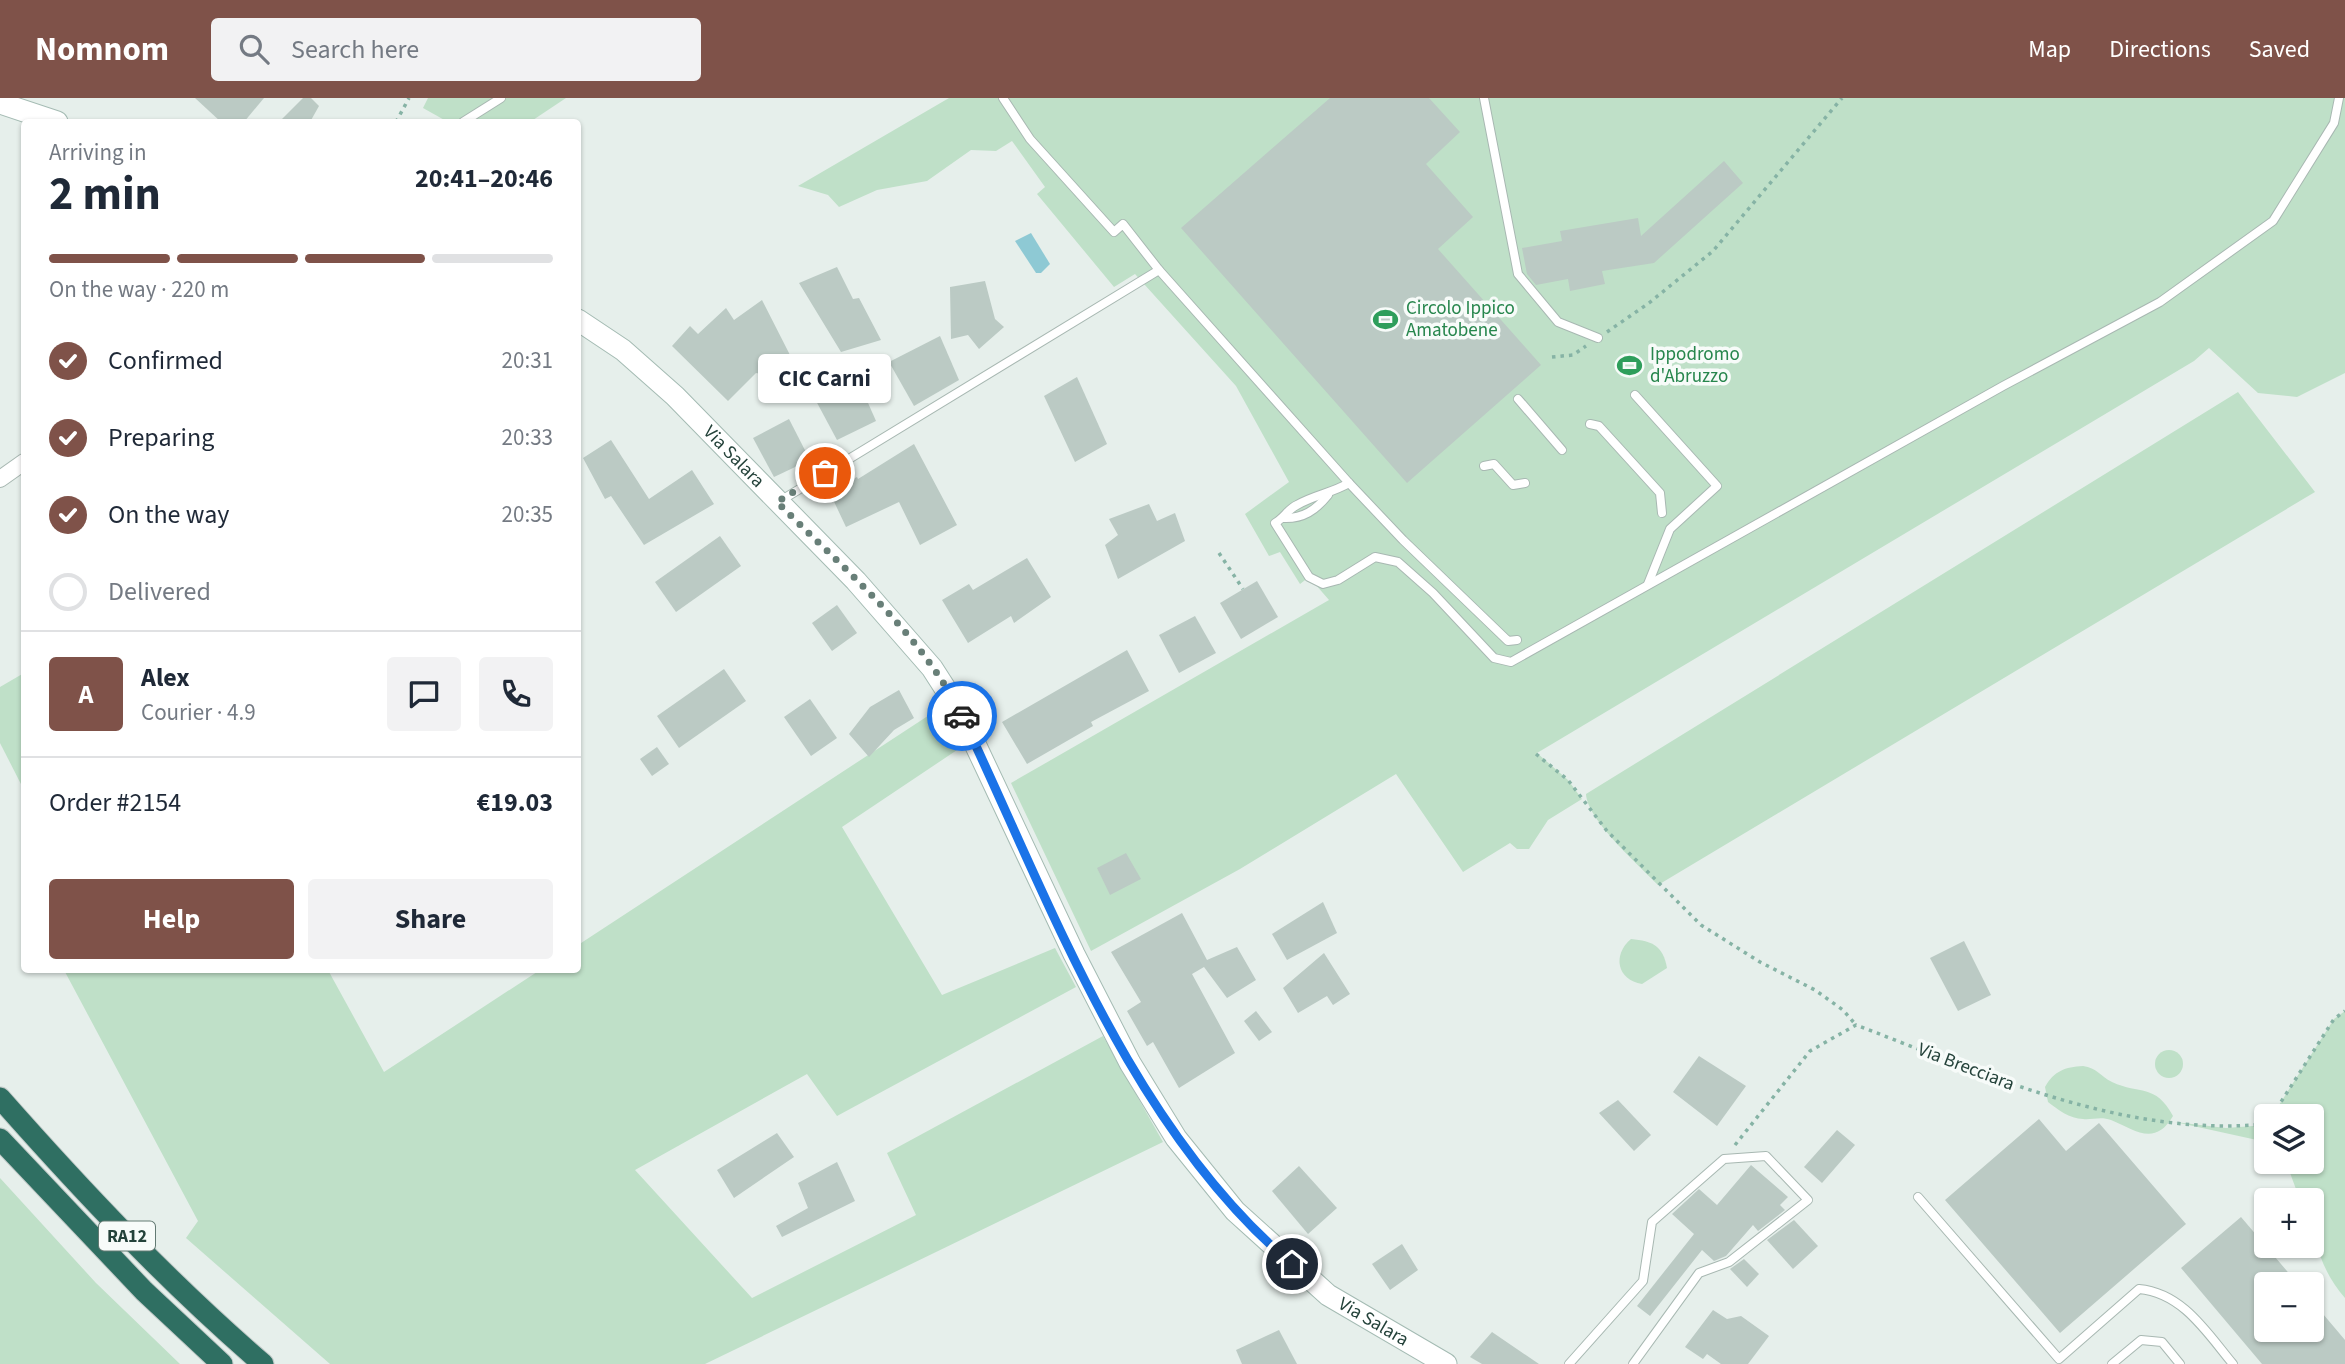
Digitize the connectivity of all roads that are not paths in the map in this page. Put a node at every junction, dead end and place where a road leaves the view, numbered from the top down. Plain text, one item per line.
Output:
1 (501, 98) edge
2 (1003, 98) edge
3 (1484, 98) edge
4 (2339, 98) edge
5 (0, 103) edge
6 (48, 119) edge
7 (468, 119) edge
8 (1159, 270) junction
9 (581, 322) edge
10 (1598, 338) road end
11 (1635, 395) dead end
12 (1518, 399) dead end
13 (1590, 424) dead end
14 (1562, 450) dead end
15 (21, 464) edge
16 (1484, 466) dead end
17 (0, 479) edge
18 (1349, 483) junction
19 (1525, 483) dead end
20 (777, 502) junction
21 (1662, 513) dead end
22 (1648, 584) junction
23 (1517, 640) dead end
24 (0, 1098) edge
25 (0, 1139) edge
26 (1918, 1197) dead end
27 (222, 1364) edge
28 (262, 1364) edge
29 (1446, 1364) edge
30 (1569, 1364) edge
31 (1633, 1364) edge
32 (2112, 1364) edge
33 (2180, 1364) edge
34 (2233, 1364) edge

1 - 7 lane
2 - 8 lane
3 - 10 lane
4 - 22 lane
5 - 6 street
8 - 18 lane
8 - 20 lane
9 - 20 street, Via Salara
11 - 22 lane
12 - 14 lane
13 - 21 lane
15 - 17 street
16 - 19 lane
18 - 22 lane
18 - 23 lane
20 - 29 street, Via Salara
24 - 28 highway, RA12
25 - 27 highway, RA12
26 - 34 lane
30 - 31 lane
32 - 33 lane

